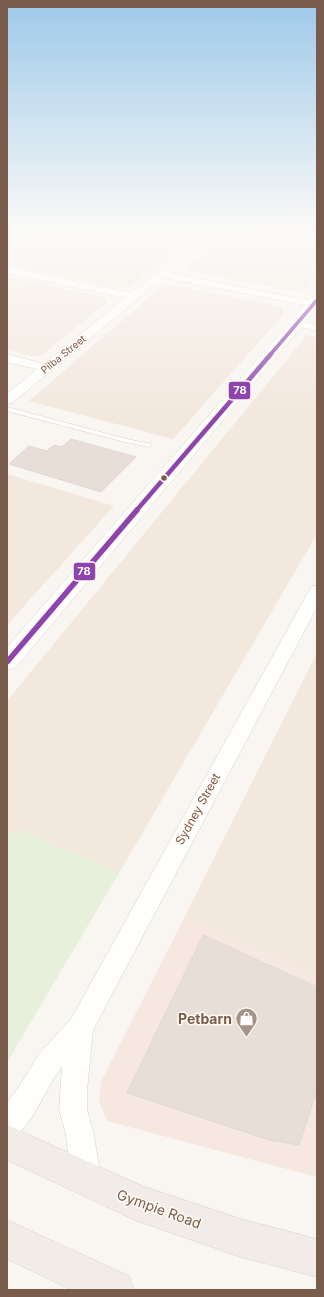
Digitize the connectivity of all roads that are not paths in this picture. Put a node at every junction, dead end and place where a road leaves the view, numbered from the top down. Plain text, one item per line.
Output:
1 (112, 293) edge
2 (138, 293) edge
3 (263, 293) edge
4 (133, 297) junction
5 (315, 302) edge
6 (297, 324) junction
7 (317, 328) edge
8 (7, 358) edge
9 (47, 368) junction
10 (7, 400) edge
11 (7, 409) edge
12 (149, 445) dead end
13 (317, 591) edge
14 (7, 662) edge
15 (80, 1028) junction
16 (7, 1127) edge
17 (7, 1142) edge
18 (86, 1180) junction
19 (7, 1239) edge
20 (317, 1258) edge
21 (115, 1290) edge

1 - 4 street
2 - 4 street, Pilba Street
3 - 5 street
4 - 9 street, Pilba Street
5 - 6 main road
6 - 7 street
6 - 14 main road
8 - 9 street
9 - 10 street, Pilba Street
11 - 12 lane
13 - 15 street, Sydney Street
15 - 16 street, Sydney Street
15 - 18 street, Sydney Street
17 - 18 highway, Gympie Road
18 - 20 highway, Gympie Road
19 - 21 highway

